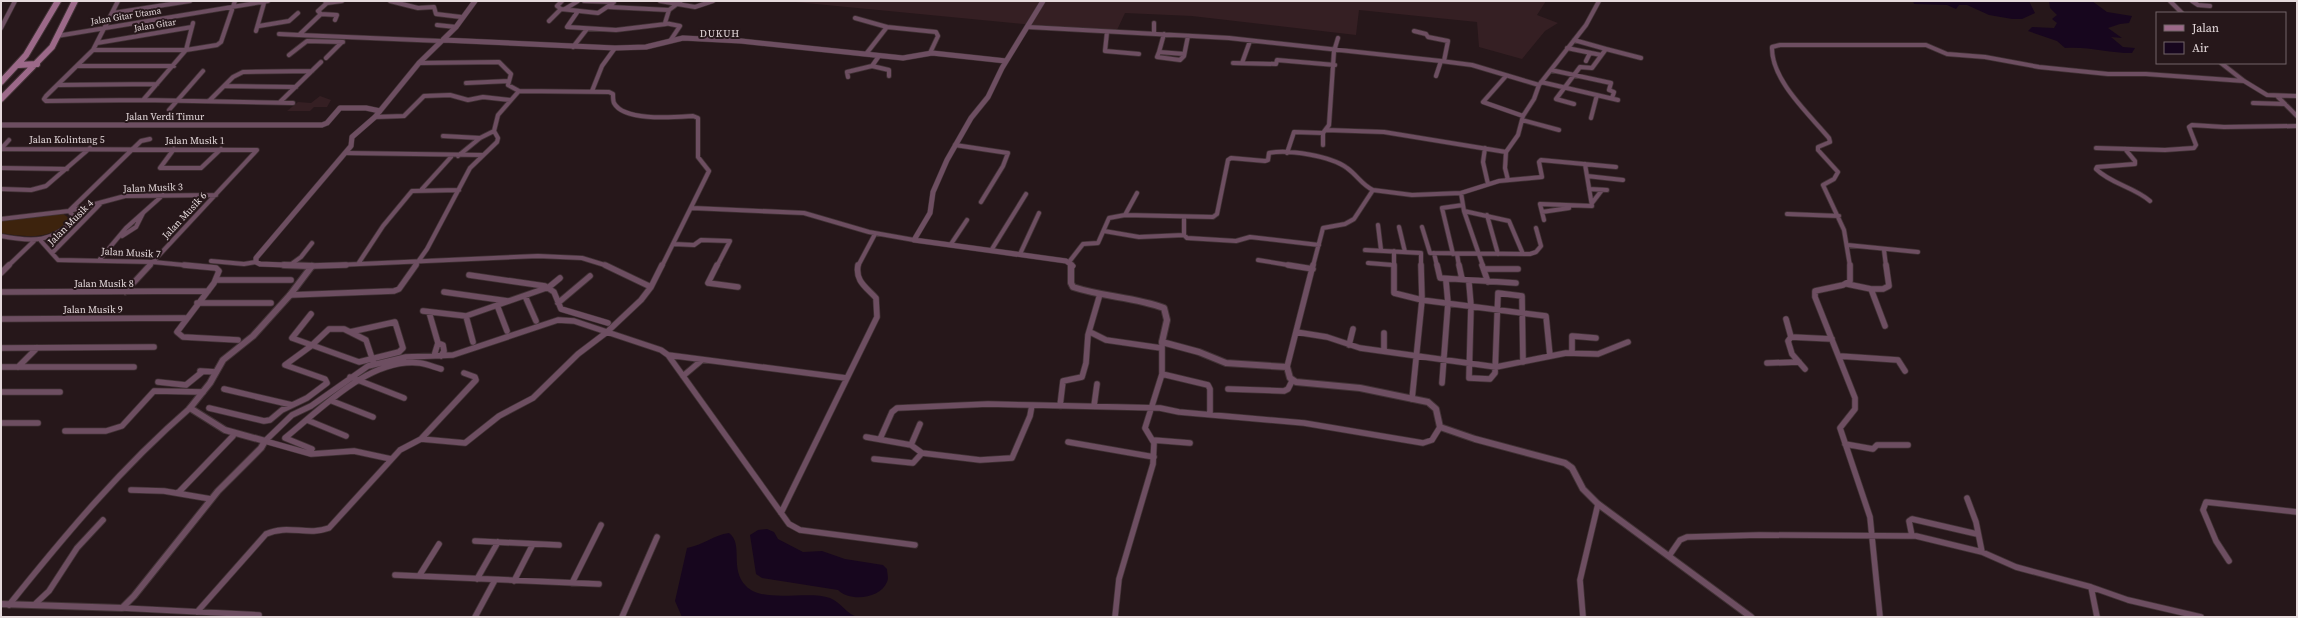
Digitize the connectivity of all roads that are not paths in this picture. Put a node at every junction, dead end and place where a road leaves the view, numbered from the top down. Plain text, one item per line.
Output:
1 (15, 1) edge
2 (58, 1) edge
3 (75, 1) edge
4 (118, 1) edge
5 (154, 1) edge
6 (190, 1) edge
7 (236, 1) edge
8 (342, 1) edge
9 (390, 1) edge
10 (475, 1) edge
11 (562, 1) edge
12 (578, 1) edge
13 (584, 1) edge
14 (660, 1) edge
15 (713, 1) edge
16 (1043, 1) edge
17 (1599, 1) edge
18 (2170, 1) edge
19 (2192, 1) edge
20 (266, 2) edge
21 (326, 2) edge
22 (614, 2) edge
23 (679, 2) edge
24 (2210, 6) dead end
25 (152, 7) junction
26 (233, 7) junction
27 (609, 7) junction
28 (563, 9) junction
29 (669, 10) junction
30 (578, 11) junction
31 (113, 12) junction
32 (2181, 12) edge
33 (298, 13) dead end
34 (321, 14) junction
35 (461, 17) junction
36 (855, 18) dead end
37 (335, 20) dead end
38 (3, 21) edge
39 (549, 21) dead end
40 (1154, 23) dead end
41 (666, 24) junction
42 (437, 25) dead end
43 (259, 26) junction
44 (456, 27) junction
45 (888, 27) junction
46 (1028, 27) junction
47 (1, 28) edge
48 (106, 28) junction
49 (587, 29) junction
50 (256, 31) dead end
51 (1414, 31) dead end
52 (1107, 32) junction
53 (279, 34) dead end
54 (1154, 34) junction
55 (1164, 34) junction
56 (299, 35) junction
57 (57, 36) junction
58 (1188, 36) junction
59 (351, 37) junction
60 (1338, 38) dead end
61 (442, 40) junction
62 (1250, 40) junction
63 (1574, 40) junction
64 (670, 41) junction
65 (343, 42) junction
66 (97, 43) junction
67 (573, 47) junction
68 (615, 48) junction
69 (1567, 48) junction
70 (1606, 49) junction
71 (93, 50) junction
72 (186, 50) junction
73 (1334, 51) junction
74 (1159, 52) junction
75 (930, 53) junction
76 (1590, 53) junction
77 (866, 54) junction
78 (1139, 54) dead end
79 (1184, 54) junction
80 (290, 55) dead end
81 (1601, 55) junction
82 (879, 56) junction
83 (326, 58) dead end
84 (1641, 58) dead end
85 (1006, 61) junction
86 (1442, 61) junction
87 (1586, 61) dead end
88 (321, 62) dead end
89 (419, 63) junction
90 (1233, 63) dead end
91 (1242, 63) junction
92 (37, 64) junction
93 (2222, 64) edge
94 (18, 65) junction
95 (1334, 65) junction
96 (77, 66) junction
97 (174, 66) junction
98 (872, 66) junction
99 (32, 70) junction
100 (1551, 70) junction
101 (12, 71) junction
102 (203, 71) dead end
103 (312, 71) junction
104 (1575, 75) junction
105 (889, 76) dead end
106 (1436, 76) dead end
107 (1506, 76) junction
108 (848, 77) dead end
109 (509, 81) junction
110 (1, 82) edge
111 (2244, 82) junction
112 (466, 83) dead end
113 (1540, 83) junction
114 (157, 84) junction
115 (58, 85) junction
116 (224, 86) junction
117 (296, 87) junction
118 (1564, 89) junction
119 (519, 91) junction
120 (592, 92) junction
121 (1598, 95) junction
122 (2277, 96) junction
123 (2297, 96) edge
124 (1612, 98) junction
125 (1, 99) edge
126 (142, 100) junction
127 (510, 100) junction
128 (1618, 100) dead end
129 (178, 101) junction
130 (209, 102) junction
131 (280, 102) junction
132 (293, 103) dead end
133 (2253, 103) dead end
134 (1574, 104) dead end
135 (2285, 104) junction
136 (169, 110) dead end
137 (380, 111) junction
138 (2297, 116) edge
139 (375, 117) junction
140 (1523, 118) junction
141 (1591, 118) dead end
142 (2, 124) edge
143 (2297, 126) edge
144 (1559, 130) dead end
145 (494, 132) junction
146 (1324, 132) junction
147 (444, 136) dead end
148 (480, 138) junction
149 (150, 139) dead end
150 (9, 140) dead end
151 (955, 145) junction
152 (1323, 145) dead end
153 (90, 148) junction
154 (1485, 148) junction
155 (2096, 148) dead end
156 (1, 149) edge
157 (133, 149) junction
158 (174, 149) junction
159 (220, 149) junction
160 (2125, 149) junction
161 (257, 150) joint
162 (1506, 152) junction
163 (346, 153) junction
164 (1287, 153) junction
165 (482, 155) junction
166 (458, 156) junction
167 (451, 157) junction
168 (1585, 164) junction
169 (1616, 167) dead end
170 (1, 168) edge
171 (67, 169) junction
172 (1587, 176) junction
173 (1508, 180) junction
174 (1622, 180) dead end
175 (1488, 184) junction
176 (1, 189) edge
177 (422, 189) junction
178 (1590, 189) junction
179 (459, 190) junction
180 (1373, 190) junction
181 (1137, 193) dead end
182 (1461, 193) junction
183 (1026, 194) dead end
184 (163, 195) junction
185 (216, 195) junction
186 (2150, 201) dead end
187 (981, 202) dead end
188 (101, 203) junction
189 (1592, 203) junction
190 (1463, 205) junction
191 (1577, 206) junction
192 (692, 208) junction
193 (69, 211) junction
194 (1464, 211) junction
195 (1542, 212) junction
196 (1039, 214) dead end
197 (1787, 214) dead end
198 (1125, 215) junction
199 (1487, 215) junction
200 (1839, 216) junction
201 (1184, 217) junction
202 (1, 219) edge
203 (967, 220) dead end
204 (1544, 220) dead end
205 (1378, 225) dead end
206 (1399, 227) dead end
207 (1422, 227) dead end
208 (1536, 228) dead end
209 (1104, 231) junction
210 (875, 234) junction
211 (1184, 235) junction
212 (1, 236) edge
213 (914, 240) junction
214 (34, 241) junction
215 (41, 241) junction
216 (312, 243) dead end
217 (674, 244) junction
218 (951, 244) junction
219 (1320, 245) junction
220 (1847, 245) junction
221 (992, 249) junction
222 (1365, 250) dead end
223 (1381, 250) junction
224 (1884, 250) junction
225 (1394, 251) junction
226 (1405, 252) junction
227 (1918, 252) dead end
228 (52, 253) junction
229 (1434, 253) junction
230 (1020, 254) junction
231 (1455, 254) junction
232 (1479, 254) junction
233 (1498, 254) junction
234 (1523, 254) junction
235 (100, 259) junction
236 (419, 260) junction
237 (1258, 260) dead end
238 (211, 261) dead end
239 (153, 262) junction
240 (256, 262) junction
241 (1069, 262) junction
242 (1368, 263) dead end
243 (358, 264) junction
244 (1394, 265) junction
245 (289, 266) junction
246 (312, 266) junction
247 (1484, 268) junction
248 (1313, 269) junction
249 (1518, 269) dead end
250 (1, 273) edge
251 (469, 275) dead end
252 (590, 276) dead end
253 (560, 278) dead end
254 (1462, 279) junction
255 (218, 280) junction
256 (291, 280) dead end
257 (1446, 281) dead end
258 (1488, 282) junction
259 (1469, 283) dead end
260 (1516, 283) dead end
261 (1847, 284) junction
262 (549, 287) junction
263 (651, 287) junction
264 (738, 287) dead end
265 (1871, 289) junction
266 (208, 291) junction
267 (1, 292) edge
268 (125, 292) junction
269 (444, 292) dead end
270 (1100, 294) junction
271 (290, 295) junction
272 (525, 296) junction
273 (1422, 300) junction
274 (510, 301) junction
275 (197, 303) junction
276 (271, 303) dead end
277 (558, 303) junction
278 (1448, 303) junction
279 (497, 305) junction
280 (1471, 306) junction
281 (1497, 310) junction
282 (422, 311) dead end
283 (429, 312) junction
284 (1522, 313) junction
285 (312, 314) dead end
286 (466, 316) junction
287 (186, 318) junction
288 (1, 319) edge
289 (1786, 319) dead end
290 (536, 321) dead end
291 (608, 323) dead end
292 (1885, 326) dead end
293 (1352, 328) dead end
294 (350, 332) junction
295 (507, 332) dead end
296 (607, 332) junction
297 (1090, 332) junction
298 (1296, 332) junction
299 (1384, 333) dead end
300 (1791, 337) junction
301 (1596, 338) dead end
302 (1832, 339) junction
303 (238, 340) dead end
304 (473, 342) dead end
305 (1628, 342) dead end
306 (438, 343) junction
307 (1161, 345) junction
308 (1349, 345) junction
309 (311, 346) junction
310 (154, 347) dead end
311 (3, 348) edge
312 (37, 348) junction
313 (1384, 351) junction
314 (1, 352) edge
315 (1572, 353) junction
316 (668, 355) junction
317 (434, 356) junction
318 (441, 356) junction
319 (1417, 356) junction
320 (1550, 356) junction
321 (1839, 356) junction
322 (702, 360) junction
323 (1444, 360) junction
324 (373, 361) junction
325 (1523, 362) junction
326 (1799, 362) junction
327 (1468, 363) junction
328 (1767, 363) dead end
329 (134, 367) dead end
330 (1287, 367) junction
331 (1496, 367) junction
332 (18, 368) junction
333 (2, 369) edge
334 (441, 369) dead end
335 (1805, 369) dead end
336 (1905, 371) dead end
337 (216, 372) junction
338 (464, 373) dead end
339 (1162, 374) junction
340 (683, 376) junction
341 (350, 377) junction
342 (846, 378) junction
343 (358, 380) junction
344 (1292, 381) junction
345 (158, 382) dead end
346 (1442, 383) dead end
347 (1097, 384) dead end
348 (224, 389) dead end
349 (1228, 389) dead end
350 (1, 392) edge
351 (60, 392) dead end
352 (203, 392) junction
353 (404, 398) dead end
354 (1412, 399) junction
355 (332, 401) junction
356 (292, 405) junction
357 (1032, 405) junction
358 (1060, 406) junction
359 (1094, 406) junction
360 (1153, 407) junction
361 (190, 408) junction
362 (209, 408) dead end
363 (1210, 414) junction
364 (373, 417) dead end
365 (307, 420) junction
366 (1, 423) edge
367 (38, 423) dead end
368 (920, 424) dead end
369 (1440, 426) junction
370 (65, 431) dead end
371 (233, 436) junction
372 (346, 436) dead end
373 (866, 437) dead end
374 (421, 440) junction
375 (880, 440) junction
376 (1153, 440) junction
377 (265, 441) junction
378 (1068, 442) dead end
379 (1190, 443) dead end
380 (1845, 444) junction
381 (1908, 445) dead end
382 (911, 446) junction
383 (312, 450) dead end
384 (922, 453) junction
385 (1154, 457) junction
386 (391, 459) junction
387 (874, 459) dead end
388 (131, 490) dead end
389 (178, 493) junction
390 (1967, 498) dead end
391 (212, 499) junction
392 (1598, 504) junction
393 (2297, 512) edge
394 (781, 513) junction
395 (103, 520) dead end
396 (600, 525) dead end
397 (1977, 534) junction
398 (1912, 536) junction
399 (657, 537) dead end
400 (1873, 537) junction
401 (476, 541) dead end
402 (498, 542) junction
403 (439, 544) dead end
404 (533, 544) junction
405 (559, 545) dead end
406 (915, 545) dead end
407 (1982, 552) junction
408 (1668, 556) junction
409 (2229, 560) dead end
410 (395, 575) dead end
411 (419, 576) junction
412 (477, 579) junction
413 (495, 580) junction
414 (514, 581) junction
415 (572, 583) junction
416 (600, 584) dead end
417 (2091, 587) junction
418 (5, 604) edge
419 (34, 605) junction
420 (122, 608) junction
421 (197, 612) junction
422 (259, 615) dead end
423 (475, 617) edge
424 (622, 617) edge
425 (1115, 617) edge
426 (1583, 617) edge
427 (1751, 617) edge
428 (1880, 617) edge
429 (2097, 617) edge
430 (2201, 617) edge

1 - 38 street
2 - 94 main road
3 - 57 main road
4 - 31 street
5 - 25 street
6 - 25 street
7 - 26 street
8 - 21 street
9 - 35 street
10 - 35 street
11 - 28 street
12 - 28 street
13 - 22 street
14 - 23 street
15 - 23 street
16 - 46 street
17 - 63 street
18 - 32 street
19 - 24 street
20 - 26 street, Jalan Gitar Utama
20 - 43 street
21 - 34 street
22 - 27 street
23 - 29 street
25 - 31 street
26 - 48 street, Jalan Gitar Utama
26 - 72 street
27 - 29 street
27 - 30 street
28 - 30 street
28 - 39 street
29 - 41 street
30 - 49 street
31 - 48 street
33 - 43 street
34 - 37 street
34 - 56 street
35 - 44 street
36 - 45 street
38 - 47 street
40 - 54 street
41 - 49 street
41 - 64 street
42 - 44 street
43 - 50 street
44 - 61 street
45 - 75 street
45 - 77 street
46 - 52 street
46 - 85 street
48 - 57 street, Jalan Gitar Utama
48 - 66 street
49 - 67 street
51 - 86 street
52 - 54 street
52 - 78 street
53 - 56 street
54 - 55 street
55 - 58 street
55 - 74 street
56 - 59 street
57 - 92 main road
58 - 62 street
58 - 79 street
59 - 61 street
59 - 65 street
60 - 73 street
61 - 67 street
61 - 89 street
62 - 73 street
62 - 91 street
63 - 69 street
63 - 70 street
64 - 68 street
64 - 77 street
65 - 80 street
65 - 83 street
66 - 71 street
66 - 72 street, Jalan Gitar
67 - 68 street
68 - 120 street
69 - 76 street
69 - 100 street
70 - 81 street
70 - 84 street
71 - 72 street
71 - 96 street
72 - 97 street, Jalan Gitar
73 - 86 street
73 - 95 street
74 - 79 street
74 - 79 street
75 - 82 street
75 - 85 street
76 - 81 street
76 - 87 street
77 - 82 street
81 - 104 street
82 - 98 street
85 - 151 street
86 - 106 street
86 - 107 street
88 - 103 street
89 - 109 street
89 - 137 street
90 - 91 street
91 - 95 street
92 - 94 main road
92 - 99 main road
93 - 111 street
94 - 101 main road
95 - 146 street
96 - 97 street
96 - 115 street
97 - 114 street, Jalan Gitar
98 - 105 street
98 - 108 street
99 - 101 main road
99 - 125 main road
100 - 104 street
100 - 113 street
101 - 110 main road
102 - 129 street
103 - 116 street
103 - 117 street
104 - 118 street
104 - 124 street
107 - 113 street
107 - 140 street
109 - 112 street
109 - 119 street
111 - 122 street
111 - 200 street
113 - 118 street
113 - 140 street
114 - 115 street
114 - 126 street, Jalan Gitar
115 - 126 street
116 - 117 street
116 - 130 street
117 - 131 street
118 - 121 street
118 - 134 street
119 - 120 street
119 - 127 street
120 - 192 street
121 - 124 street
121 - 141 street
122 - 123 street
122 - 135 street
124 - 128 street
126 - 129 street
127 - 139 street
127 - 145 street
129 - 130 street
129 - 136 street
130 - 131 street
131 - 132 street
133 - 135 street
135 - 138 street
137 - 139 street
137 - 142 street, Jalan Verdi Timur
139 - 163 street
140 - 144 street
140 - 162 street
143 - 160 street
145 - 148 street
145 - 165 street
146 - 152 street
146 - 154 street
146 - 164 street
147 - 148 street
148 - 166 street
149 - 157 street
150 - 156 street
151 - 187 street
151 - 213 street
153 - 156 street, Jalan Kolintang 5
153 - 157 street, Jalan Kolintang 5
153 - 171 street
154 - 162 street
154 - 175 street
155 - 160 street
157 - 158 street, Jalan Musik 1
157 - 193 street
158 - 159 street, Jalan Musik 1
158 - 159 street
159 - 161 street, Jalan Musik 1
160 - 186 street
161 - 185 street, Jalan Musik 6
162 - 173 street
163 - 167 street
163 - 240 street
164 - 180 street
164 - 201 street
165 - 166 street
165 - 179 street
166 - 167 street
167 - 177 street
168 - 169 street
168 - 172 street
168 - 173 street
170 - 171 street
171 - 176 street
172 - 174 street
172 - 178 street
173 - 175 street
175 - 182 street
177 - 179 street
177 - 243 street
178 - 189 street
178 - 189 street
179 - 236 street
180 - 182 street
180 - 219 street
181 - 198 street
182 - 190 street
183 - 221 street
184 - 185 street, Jalan Musik 3
184 - 188 street, Jalan Musik 3
184 - 235 street
185 - 239 street, Jalan Musik 6
188 - 193 street, Jalan Musik 3
188 - 228 street, Jalan Musik 4
189 - 191 street
190 - 194 street
190 - 231 street
191 - 195 street
191 - 195 street
192 - 210 street
192 - 217 street
193 - 202 street, Jalan Musik 3
193 - 215 street
194 - 199 street
194 - 232 street
195 - 204 street
196 - 230 street
197 - 200 street
198 - 201 street
198 - 209 street
199 - 233 street
199 - 234 street
200 - 220 street
201 - 211 street
203 - 218 street
205 - 223 street
206 - 226 street
207 - 229 street
208 - 234 street
209 - 211 street
209 - 241 street
210 - 213 street
210 - 342 street
211 - 219 street
212 - 214 street
213 - 218 street
214 - 215 street
214 - 250 street
215 - 228 street, Jalan Musik 7
216 - 245 street
217 - 263 street
217 - 264 street
218 - 221 street
219 - 248 street
220 - 224 street
220 - 261 street
221 - 230 street
222 - 223 street
223 - 225 street
224 - 227 street
224 - 265 street
225 - 226 street
225 - 244 street
226 - 273 street
228 - 235 street, Jalan Musik 7
229 - 231 street
229 - 254 street
230 - 241 street
231 - 232 street
231 - 254 street
232 - 233 street
232 - 247 street
233 - 234 street
235 - 239 street, Jalan Musik 7
236 - 243 street
236 - 263 street
236 - 271 street
237 - 248 street
238 - 240 street
239 - 255 street, Jalan Musik 7
239 - 268 street, Jalan Musik 6
240 - 245 street
241 - 270 street
242 - 244 street
243 - 246 street
244 - 273 street
245 - 246 street
246 - 271 street
247 - 249 street
247 - 258 street
248 - 298 street
251 - 262 street
252 - 277 street
253 - 262 street
254 - 258 street
255 - 256 street
255 - 266 street
257 - 278 street
258 - 260 street
259 - 280 street
261 - 265 street
261 - 302 street
262 - 272 street
262 - 277 street
263 - 296 street
265 - 292 street
266 - 268 street, Jalan Musik 8
266 - 275 street
267 - 268 street, Jalan Musik 8
269 - 274 street
270 - 297 street
270 - 307 street
271 - 337 street
272 - 274 street
272 - 290 street
273 - 278 street
273 - 319 street
274 - 279 street
275 - 276 street
275 - 287 street
277 - 291 street
278 - 280 street
278 - 323 street
279 - 286 street
279 - 295 street
280 - 281 street
280 - 327 street
281 - 284 street
281 - 284 street
281 - 331 street
282 - 283 street
283 - 286 street
283 - 306 street
284 - 320 street
284 - 325 street
285 - 309 street
286 - 304 street
287 - 288 street, Jalan Musik 9
287 - 303 street
289 - 300 street
293 - 308 street
294 - 309 street
294 - 324 street
294 - 324 street
296 - 316 street
296 - 318 street
296 - 374 street
297 - 307 street
297 - 358 street
298 - 308 street
298 - 330 street
299 - 313 street
300 - 302 street
300 - 326 street
301 - 315 street
302 - 321 street
305 - 315 street
306 - 317 street
306 - 318 street
307 - 330 street
307 - 339 street
308 - 313 street
309 - 324 street
309 - 356 street
310 - 312 street
311 - 312 street
311 - 314 street
312 - 332 street
313 - 319 street
315 - 320 street
316 - 322 street
316 - 340 street
317 - 318 street
317 - 324 street
319 - 323 street
319 - 354 street
320 - 325 street
321 - 336 street
321 - 380 street
322 - 340 street
322 - 342 street
323 - 327 street
323 - 346 street
324 - 341 street
325 - 331 street
326 - 328 street
326 - 335 street
327 - 331 street
327 - 331 street
329 - 332 street
330 - 344 street
332 - 333 street
334 - 343 street
337 - 345 street
337 - 352 street
338 - 374 street
339 - 360 street
339 - 363 street
340 - 394 street
341 - 343 street
341 - 377 street
342 - 394 street
343 - 353 street
343 - 355 street
344 - 349 street
344 - 354 street
347 - 359 street
348 - 356 street
350 - 351 street
352 - 361 street
352 - 370 street
354 - 369 street
355 - 364 street
355 - 365 street
356 - 362 street
357 - 358 street
357 - 375 street
357 - 384 street
358 - 359 street
359 - 360 street
360 - 363 street
360 - 376 street
361 - 371 street
361 - 418 street
363 - 369 street
365 - 372 street
365 - 383 street
366 - 367 street
368 - 382 street
369 - 392 street
371 - 377 street
371 - 389 street
373 - 375 street
374 - 386 street
375 - 382 street
376 - 379 street
376 - 385 street
377 - 386 street
377 - 391 street
378 - 385 street
380 - 381 street
380 - 400 street
382 - 384 street
384 - 387 street
385 - 425 street
386 - 421 street
388 - 389 street
389 - 391 street
390 - 397 street
391 - 420 street
392 - 408 street
392 - 426 street
393 - 409 street
394 - 406 street
395 - 419 street
396 - 415 street
397 - 398 street
397 - 407 street
398 - 400 street
398 - 407 street
399 - 424 street
400 - 408 street
400 - 428 street
401 - 402 street
402 - 404 street
402 - 412 street
403 - 411 street
404 - 405 street
404 - 414 street
407 - 417 street
408 - 427 street
410 - 411 street
411 - 412 street
412 - 413 street
413 - 414 street
413 - 423 street
414 - 415 street
415 - 416 street
417 - 429 street
417 - 430 street
418 - 419 street
419 - 420 street
420 - 421 street
421 - 422 street

